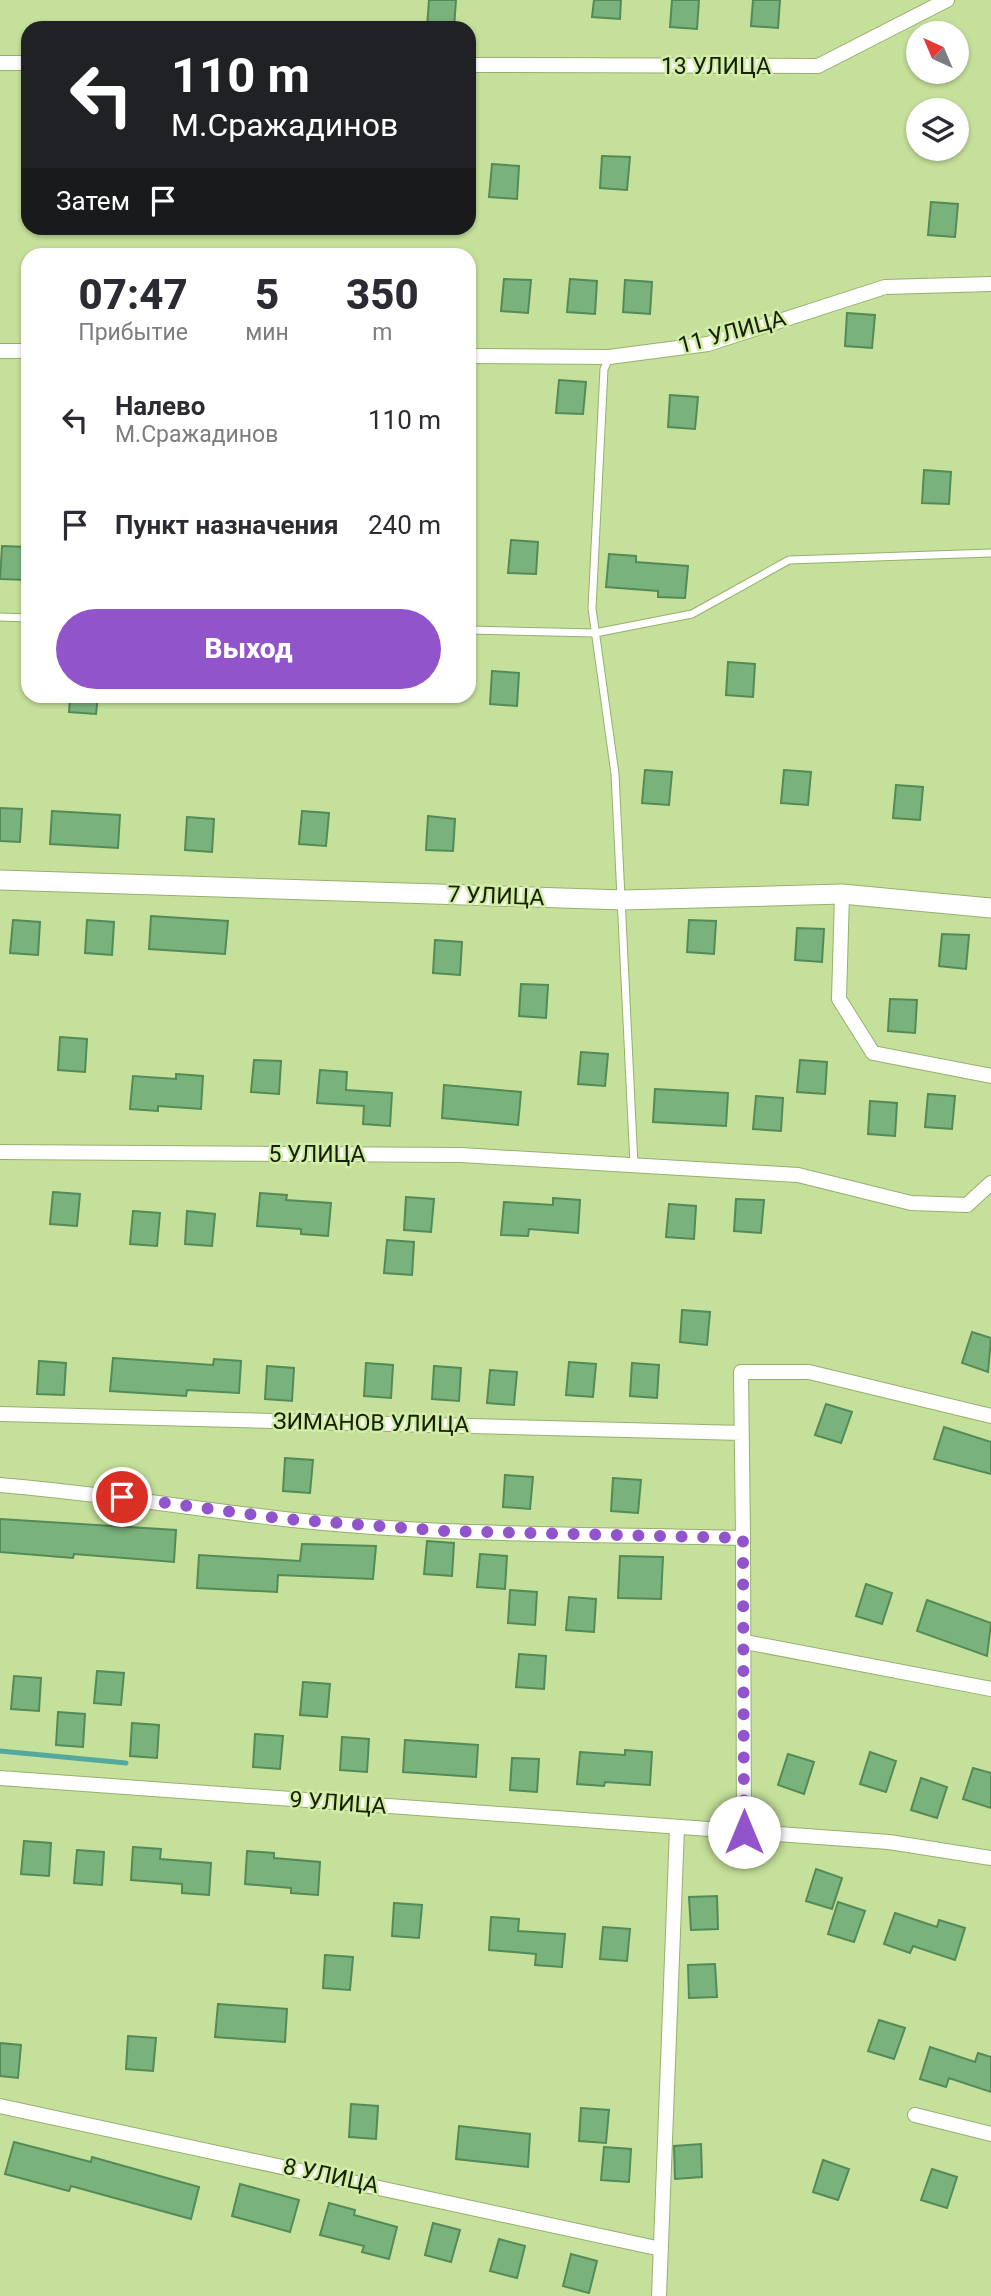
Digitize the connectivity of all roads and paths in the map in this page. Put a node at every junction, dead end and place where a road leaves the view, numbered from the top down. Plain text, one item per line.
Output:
1 (947, 0) edge
2 (0, 63) edge
3 (21, 63) edge
4 (476, 65) edge
5 (991, 284) edge
6 (0, 351) edge
7 (21, 351) edge
8 (476, 356) edge
9 (610, 357) junction
10 (991, 554) edge
11 (0, 617) edge
12 (21, 618) edge
13 (476, 630) edge
14 (595, 633) junction
15 (0, 880) edge
16 (842, 894) junction
17 (623, 900) junction
18 (991, 908) edge
19 (991, 1076) edge
20 (0, 1152) edge
21 (634, 1166) junction
22 (991, 1183) edge
23 (0, 1414) edge
24 (991, 1416) edge
25 (742, 1433) junction
26 (0, 1485) edge
27 (743, 1538) junction
28 (745, 1642) junction
29 (991, 1689) edge
30 (0, 1778) edge
31 (677, 1828) junction
32 (744, 1832) junction
33 (991, 1858) edge
34 (0, 2106) edge
35 (915, 2115) dead end
36 (991, 2134) edge
37 (660, 2249) junction
38 (659, 2296) edge

1 - 4 street, 13 УЛИЦА
2 - 3 street
5 - 9 street, 11 УЛИЦА
6 - 7 street
8 - 9 street, 11 УЛИЦА
9 - 14 lane
10 - 14 lane
11 - 12 lane
13 - 14 lane
14 - 17 lane
15 - 17 street, 7 УЛИЦА
16 - 17 street, 7 УЛИЦА
16 - 18 street, 7 УЛИЦА
16 - 19 street
17 - 21 lane
20 - 21 street, 5 УЛИЦА
21 - 22 street, 5 УЛИЦА
23 - 25 street, ЗИМАНОВ УЛИЦА
24 - 25 street
25 - 27 street
26 - 27 street
27 - 28 street
28 - 29 street
28 - 32 street
30 - 31 street, 9 УЛИЦА
31 - 32 street, 9 УЛИЦА
31 - 37 street
32 - 33 street, 9 УЛИЦА
34 - 37 street, 8 УЛИЦА
35 - 36 street
37 - 38 street

